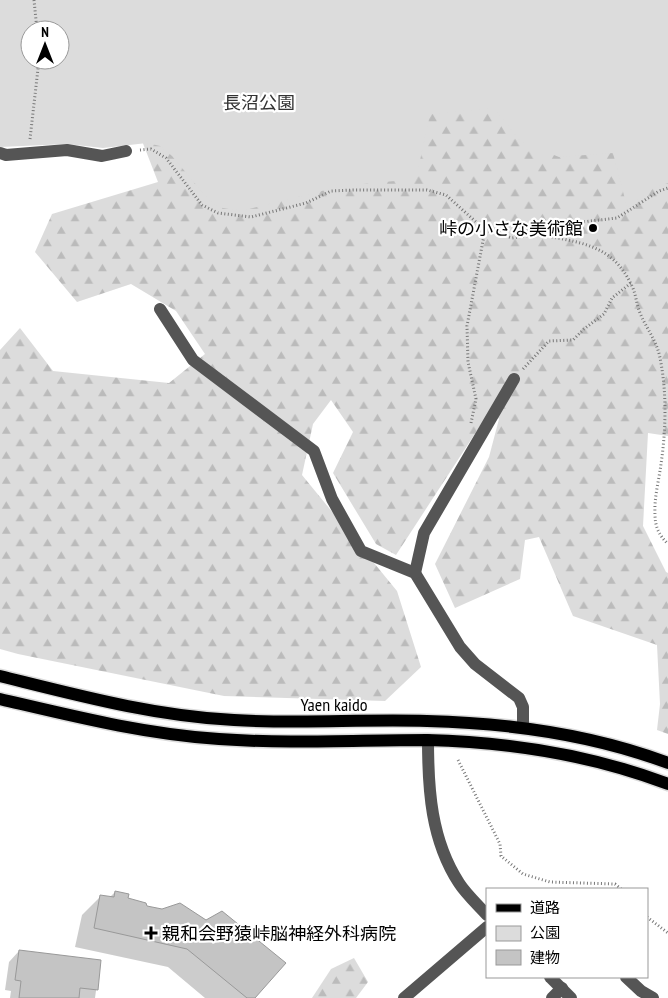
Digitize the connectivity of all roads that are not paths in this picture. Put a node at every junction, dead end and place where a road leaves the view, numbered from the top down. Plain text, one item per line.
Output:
1 (126, 151) road end
2 (0, 153) edge
3 (160, 310) dead end
4 (514, 379) road end
5 (416, 573) junction
6 (0, 676) edge
7 (0, 699) edge
8 (523, 728) junction
9 (428, 740) junction
10 (668, 763) edge
11 (668, 784) edge
12 (486, 914) edge
13 (486, 928) edge
14 (551, 978) edge
15 (627, 978) edge
16 (562, 988) junction
17 (404, 998) edge
18 (552, 998) edge
19 (571, 998) edge
20 (653, 998) edge

1 - 2 street
3 - 5 street
4 - 5 street
5 - 8 street
6 - 8 main road, Yaen kaido
7 - 9 main road, Yaen kaido
8 - 10 main road, Yaen kaido
9 - 11 main road, Yaen kaido
9 - 12 street
13 - 17 street
14 - 16 street
15 - 20 street
16 - 18 street
16 - 19 street

